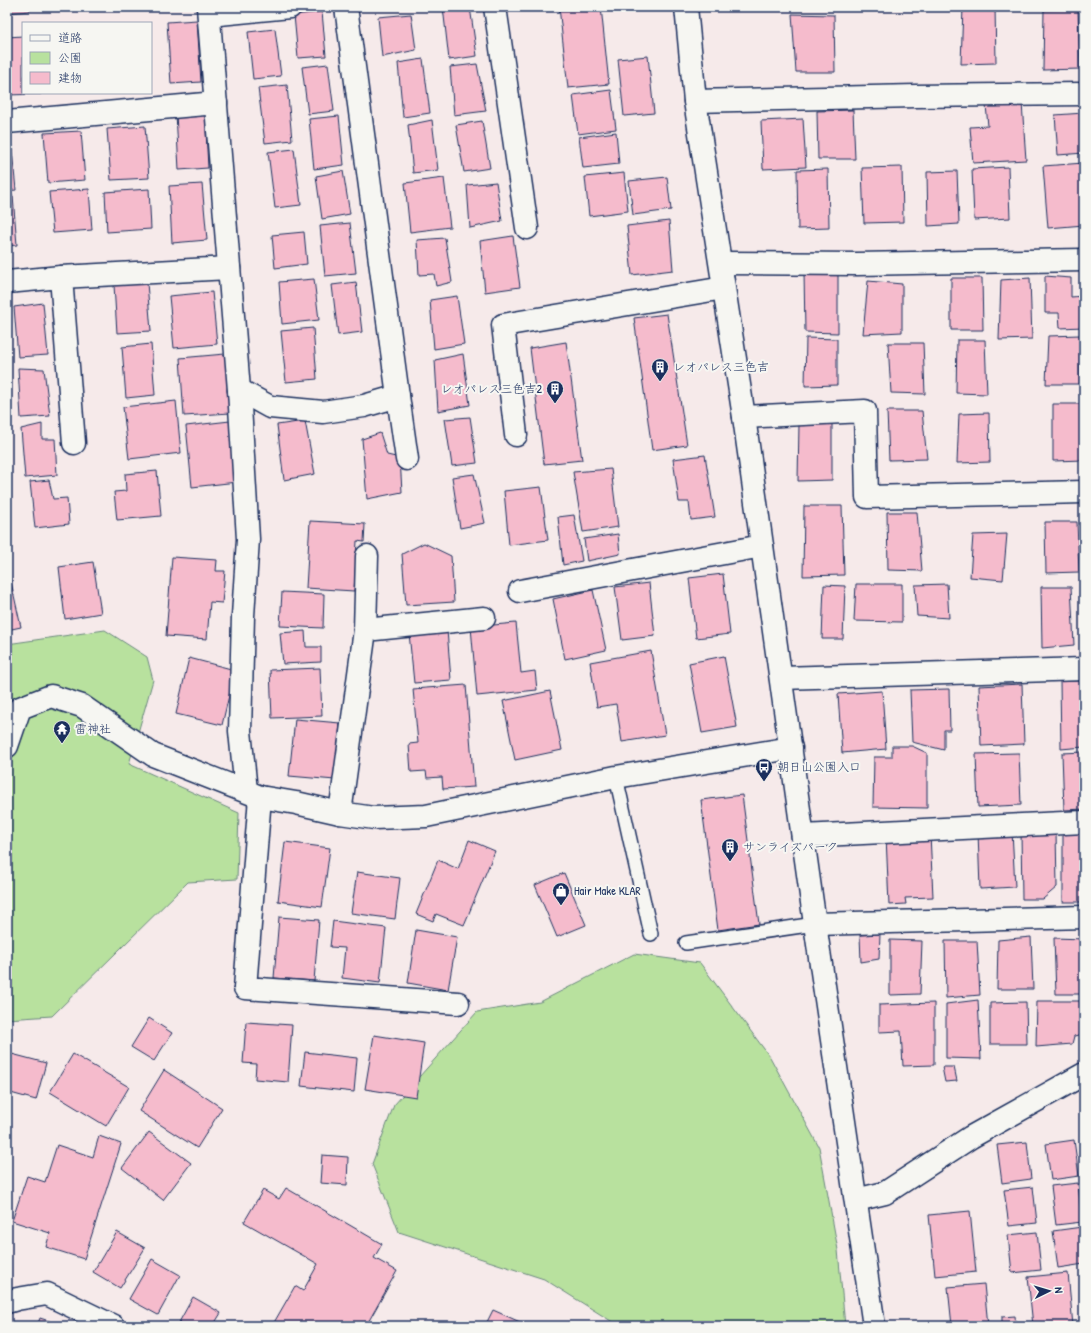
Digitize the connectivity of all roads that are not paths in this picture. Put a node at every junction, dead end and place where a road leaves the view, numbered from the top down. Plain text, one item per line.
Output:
1 (290, 7) edge
2 (346, 7) edge
3 (495, 7) edge
4 (686, 7) edge
5 (208, 11) edge
6 (1084, 94) edge
7 (695, 101) junction
8 (216, 103) junction
9 (7, 122) edge
10 (526, 228) dead end
11 (1084, 260) edge
12 (720, 263) junction
13 (229, 268) junction
14 (61, 277) junction
15 (7, 282) edge
16 (724, 288) junction
17 (239, 390) junction
18 (398, 396) junction
19 (744, 417) junction
20 (516, 436) dead end
21 (74, 443) dead end
22 (408, 459) dead end
23 (1084, 492) edge
24 (762, 546) junction
25 (367, 556) dead end
26 (520, 591) dead end
27 (484, 618) dead end
28 (365, 630) junction
29 (1084, 669) edge
30 (781, 678) junction
31 (7, 746) edge
32 (790, 748) junction
33 (616, 777) junction
34 (253, 794) junction
35 (340, 813) junction
36 (1084, 822) edge
37 (803, 836) junction
38 (1084, 917) edge
39 (815, 924) junction
40 (651, 934) dead end
41 (686, 943) dead end
42 (458, 1003) dead end
43 (1084, 1074) edge
44 (856, 1200) junction
45 (7, 1302) edge
46 (113, 1326) edge
47 (874, 1326) edge

1 - 5 street
2 - 18 street
3 - 10 street
4 - 7 street
5 - 8 street
6 - 7 street
7 - 12 street
8 - 9 street
8 - 13 street
11 - 12 street
12 - 16 street
13 - 14 street
13 - 17 street
14 - 15 street
14 - 21 street
16 - 19 street
16 - 20 street
17 - 18 street
17 - 34 street
18 - 22 street
19 - 23 street
19 - 24 street
24 - 26 street
24 - 30 street
25 - 28 street
27 - 28 street
28 - 35 street
29 - 30 street
30 - 32 street
31 - 34 street
32 - 33 street
32 - 37 street
33 - 35 street
33 - 40 lane
34 - 35 street
34 - 42 street
36 - 37 street
37 - 39 street
38 - 39 street
39 - 41 lane
39 - 44 street
43 - 44 street
44 - 47 street
45 - 46 street

